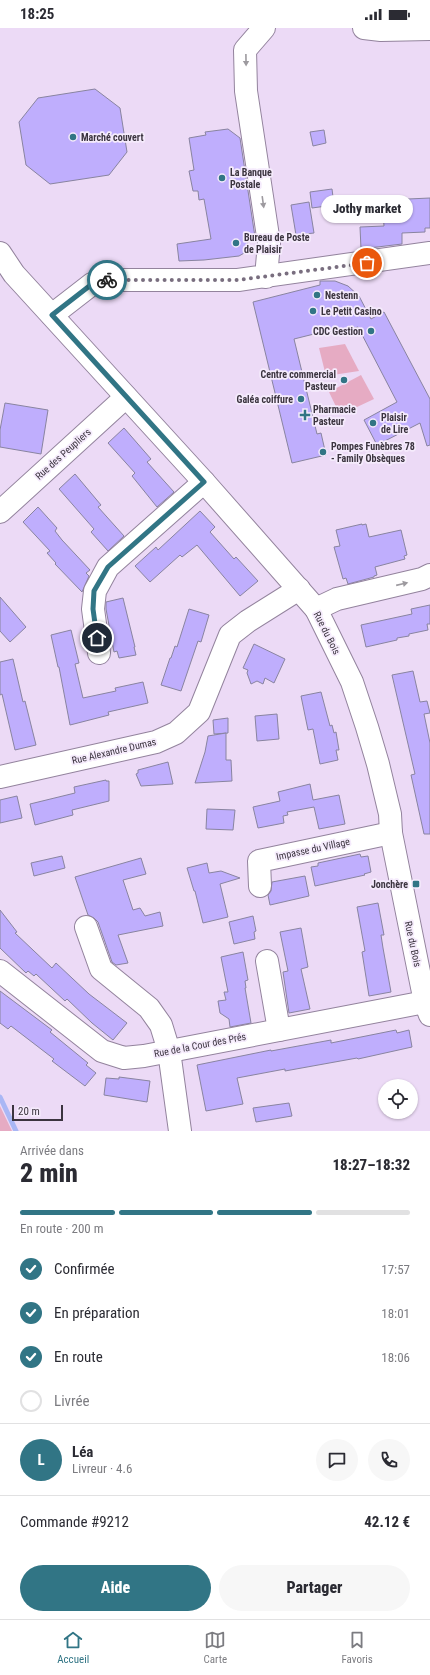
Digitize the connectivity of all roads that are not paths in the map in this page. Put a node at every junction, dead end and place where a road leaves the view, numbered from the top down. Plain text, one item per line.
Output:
1 (264, 28) edge
2 (364, 28) edge
3 (430, 28) edge
4 (0, 253) edge
5 (430, 253) edge
6 (266, 277) junction
7 (52, 315) junction
8 (126, 397) junction
9 (204, 482) junction
10 (0, 512) edge
11 (430, 575) edge
12 (299, 588) junction
13 (316, 609) junction
14 (99, 654) dead end
15 (1, 774) edge
16 (391, 833) junction
17 (260, 886) dead end
18 (86, 927) dead end
19 (267, 961) dead end
20 (0, 970) edge
21 (428, 1009) edge
22 (279, 1030) junction
23 (169, 1051) junction
24 (180, 1131) edge

1 -> 6 street
2 - 3 street
4 - 7 street, Rue du Bois
5 - 6 street
6 - 7 street
7 - 8 street, Rue du Bois
8 - 9 street, Rue du Bois
8 - 10 street, Rue des Peupliers
9 - 12 street, Rue du Bois
9 - 14 street
13 -> 11 street
12 - 13 street, Rue du Bois
12 - 15 street, Rue Alexandre Dumas
13 - 16 street, Rue du Bois
16 - 17 street, Impasse du Village
16 - 21 street, Rue du Bois
18 - 23 street
19 - 22 street
20 - 23 street, Rue de la Cour des Prés
21 - 22 street, Rue de la Cour des Prés
22 - 23 street, Rue de la Cour des Prés
23 - 24 street

